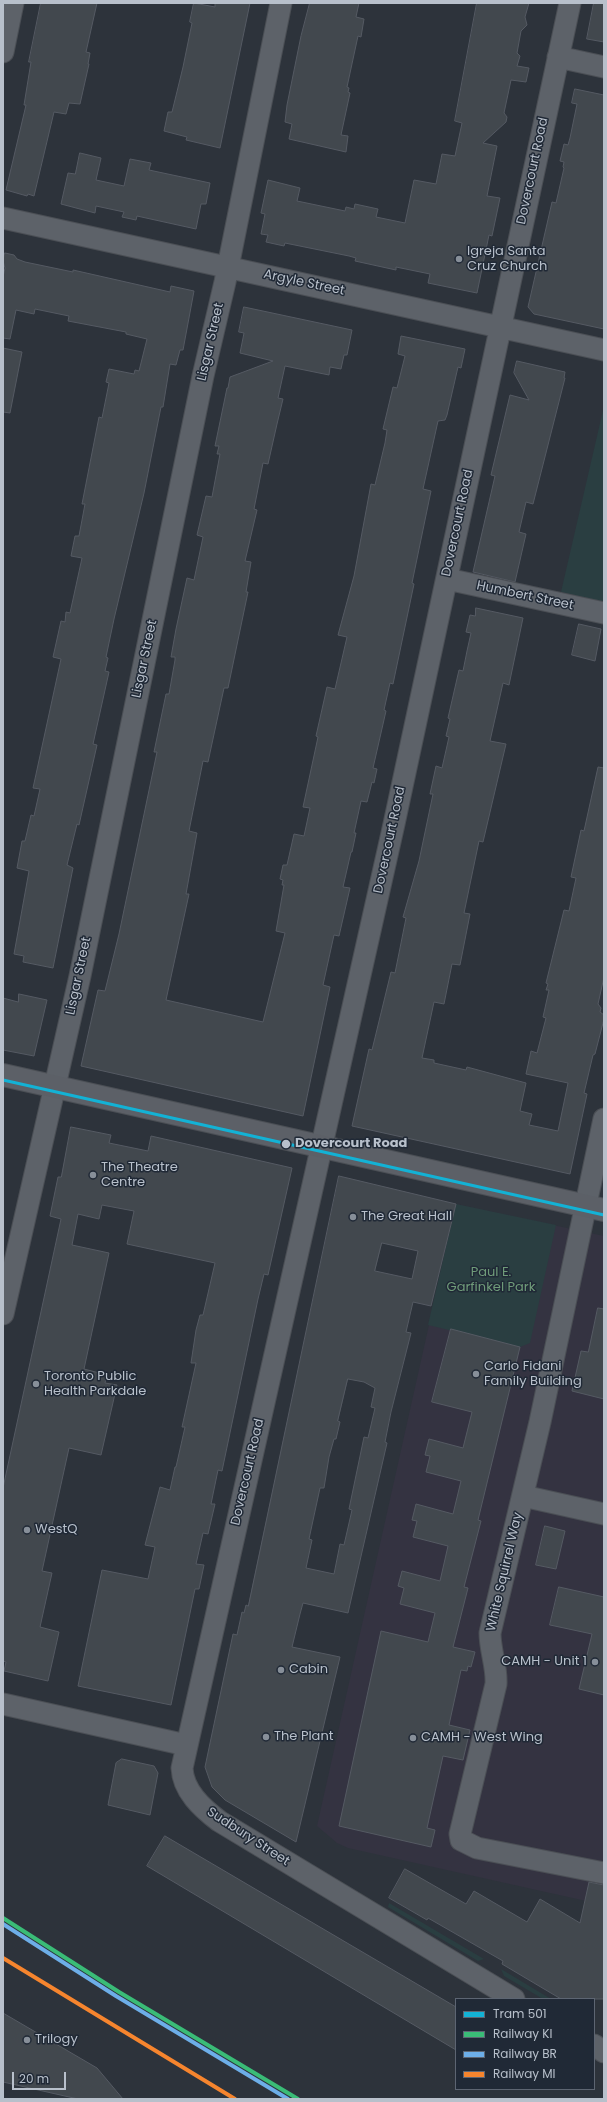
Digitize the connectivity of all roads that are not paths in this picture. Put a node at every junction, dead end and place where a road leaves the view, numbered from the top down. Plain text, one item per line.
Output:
1 (13, 3) edge
2 (281, 3) edge
3 (570, 3) edge
4 (3, 52) edge
5 (558, 57) junction
6 (604, 67) edge
7 (3, 218) edge
8 (228, 266) junction
9 (499, 326) junction
10 (604, 350) edge
11 (447, 579) junction
12 (604, 613) edge
13 (3, 1075) edge
14 (54, 1086) junction
15 (604, 1119) edge
16 (321, 1148) junction
17 (594, 1208) edge
18 (3, 1314) edge
19 (523, 1496) junction
20 (604, 1514) edge
21 (3, 1704) edge
22 (186, 1745) junction
23 (604, 1873) edge
24 (512, 1998) edge
25 (595, 2047) edge
26 (604, 2052) edge

1 - 4 street
2 - 8 street, Lisgar Street
3 - 5 street, Dovercourt Road
5 - 6 street
5 - 9 street, Dovercourt Road
7 - 8 street, Argyle Street
8 - 9 street, Argyle Street
8 - 14 street, Lisgar Street
9 - 10 street, Argyle Street
9 - 11 street, Dovercourt Road
11 - 12 street, Humbert Street
11 - 16 street, Dovercourt Road
13 - 14 main road
14 - 16 main road
14 - 18 street, Lisgar Street
15 - 17 street, White Squirrel Way
16 - 17 main road
16 - 22 street, Dovercourt Road
17 - 19 street, White Squirrel Way
19 - 20 street
19 - 23 street, White Squirrel Way
21 - 22 street
22 - 24 street, Sudbury Street
25 - 26 street

